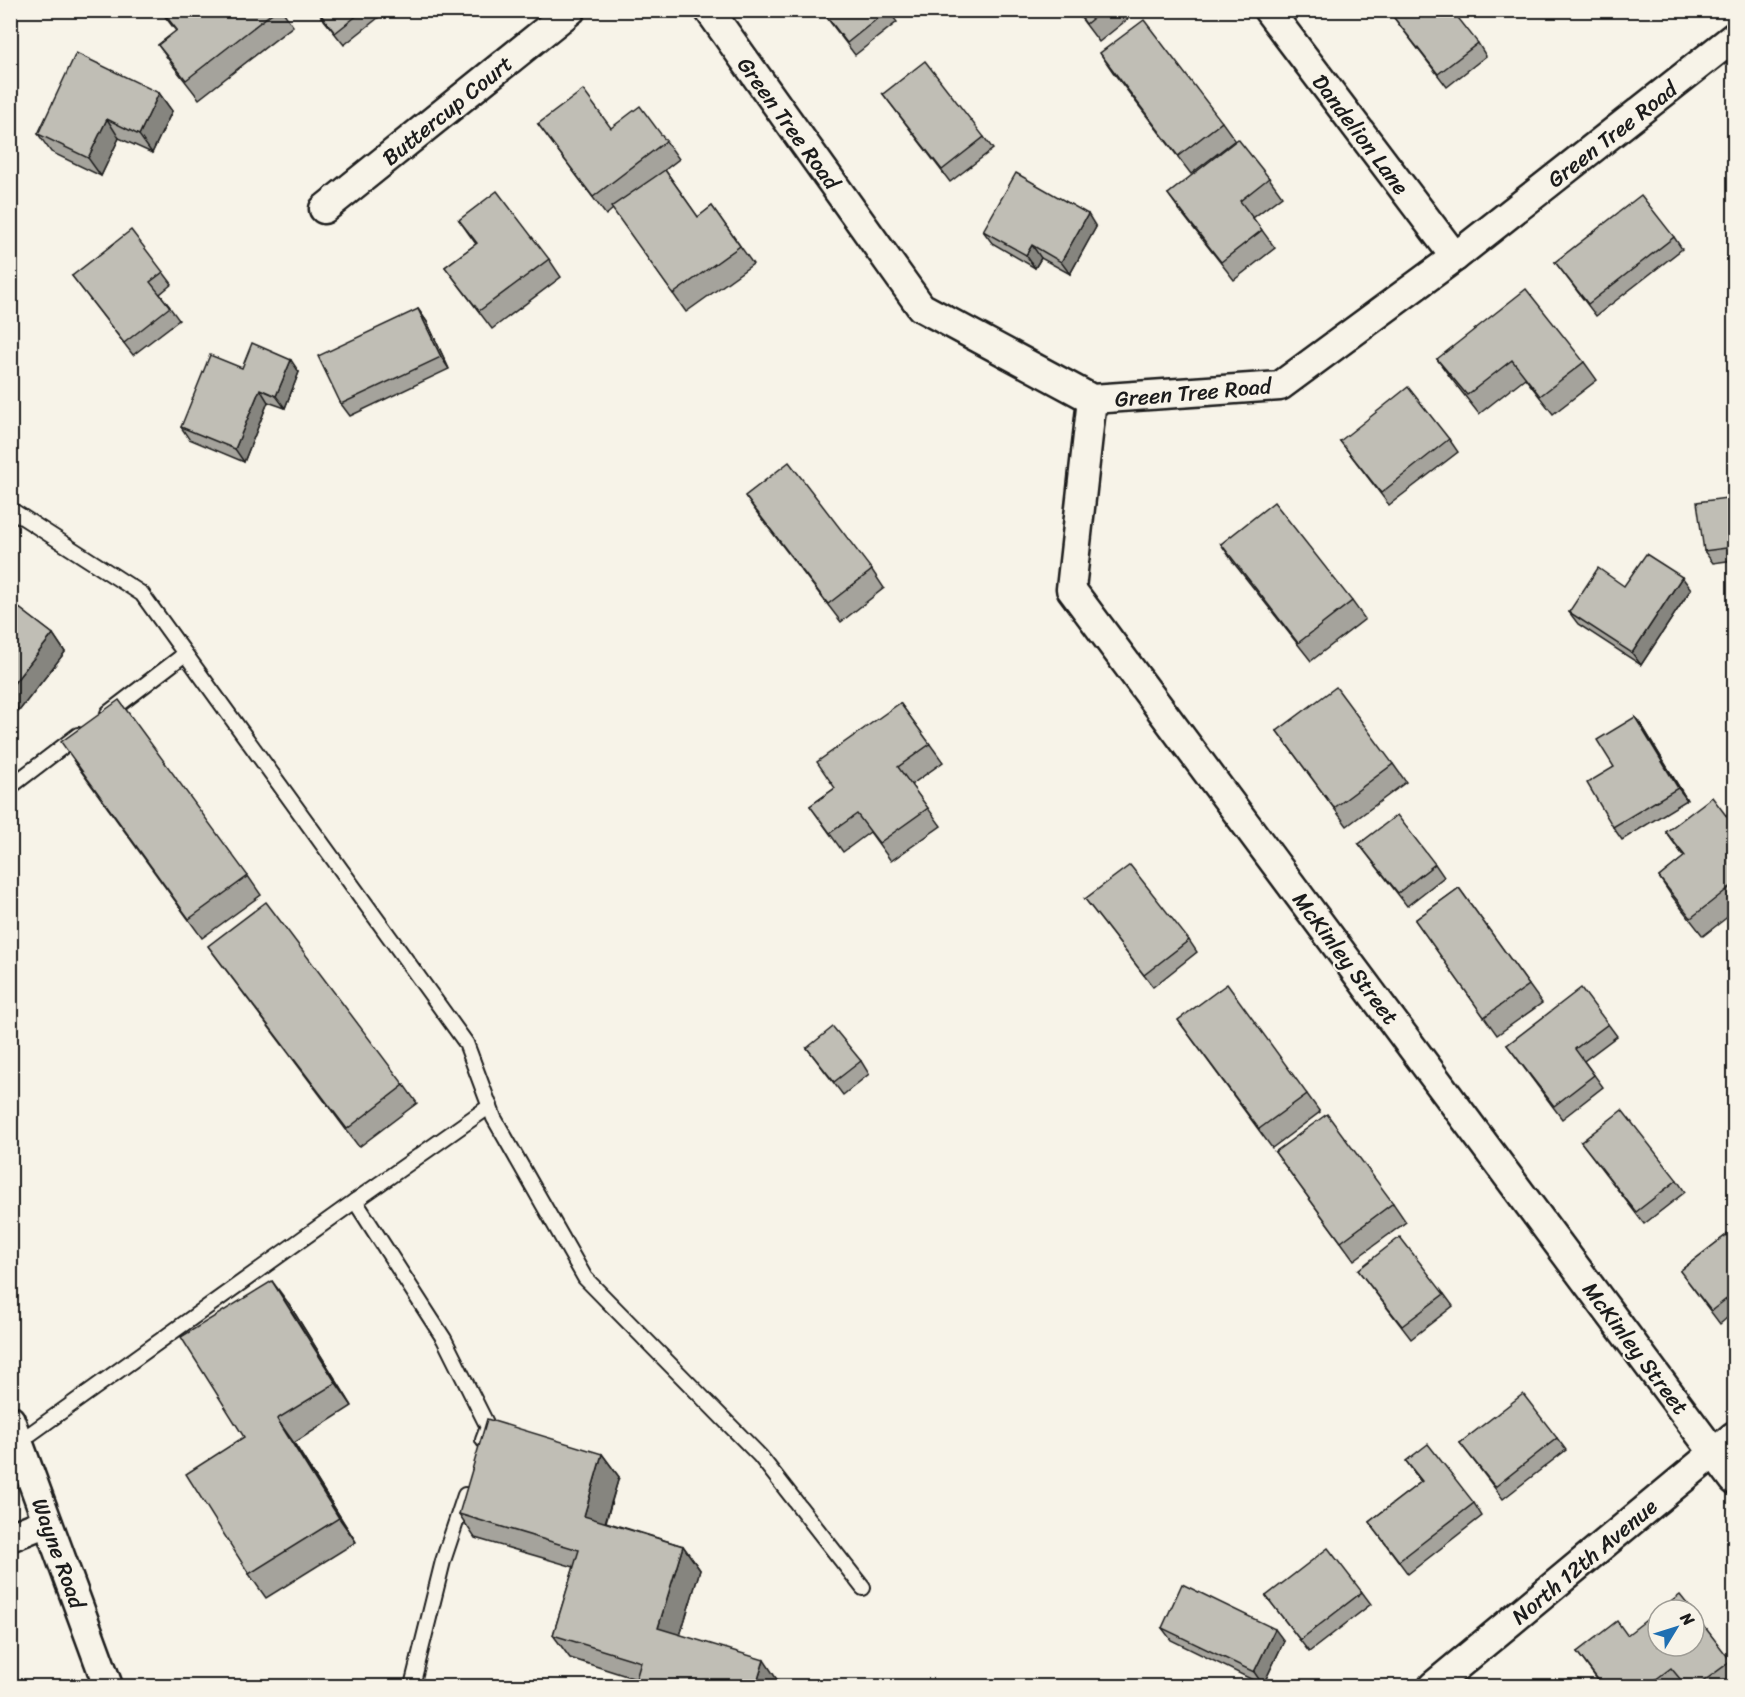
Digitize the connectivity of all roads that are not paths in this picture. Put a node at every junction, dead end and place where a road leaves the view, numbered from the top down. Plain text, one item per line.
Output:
1 (571, 10) edge
2 (709, 10) edge
3 (1268, 10) edge
4 (1734, 37) edge
5 (324, 209) dead end
6 (1455, 257) junction
7 (1092, 399) junction
8 (10, 509) edge
9 (185, 654) junction
10 (10, 787) edge
11 (490, 1106) junction
12 (355, 1201) junction
13 (15, 1431) edge
14 (1724, 1444) edge
15 (480, 1449) edge
16 (1734, 1480) edge
17 (469, 1483) edge
18 (48, 1522) junction
19 (10, 1537) edge
20 (863, 1588) dead end
21 (108, 1686) edge
22 (412, 1686) edge
23 (1433, 1686) edge

1 - 5 street, Buttercup Court
2 - 7 street, Green Tree Road
3 - 6 street, Dandelion Lane
4 - 6 street, Green Tree Road
6 - 7 street, Green Tree Road
7 - 14 street, McKinley Street
8 - 9 lane
9 - 10 lane
9 - 11 lane
11 - 12 lane
11 - 20 lane
12 - 13 lane
12 - 15 lane
13 - 18 street, Wayne Road
14 - 16 street, McKinley Street
14 - 23 street, North 12th Avenue
17 - 22 lane
18 - 19 street
18 - 21 street, Wayne Road

